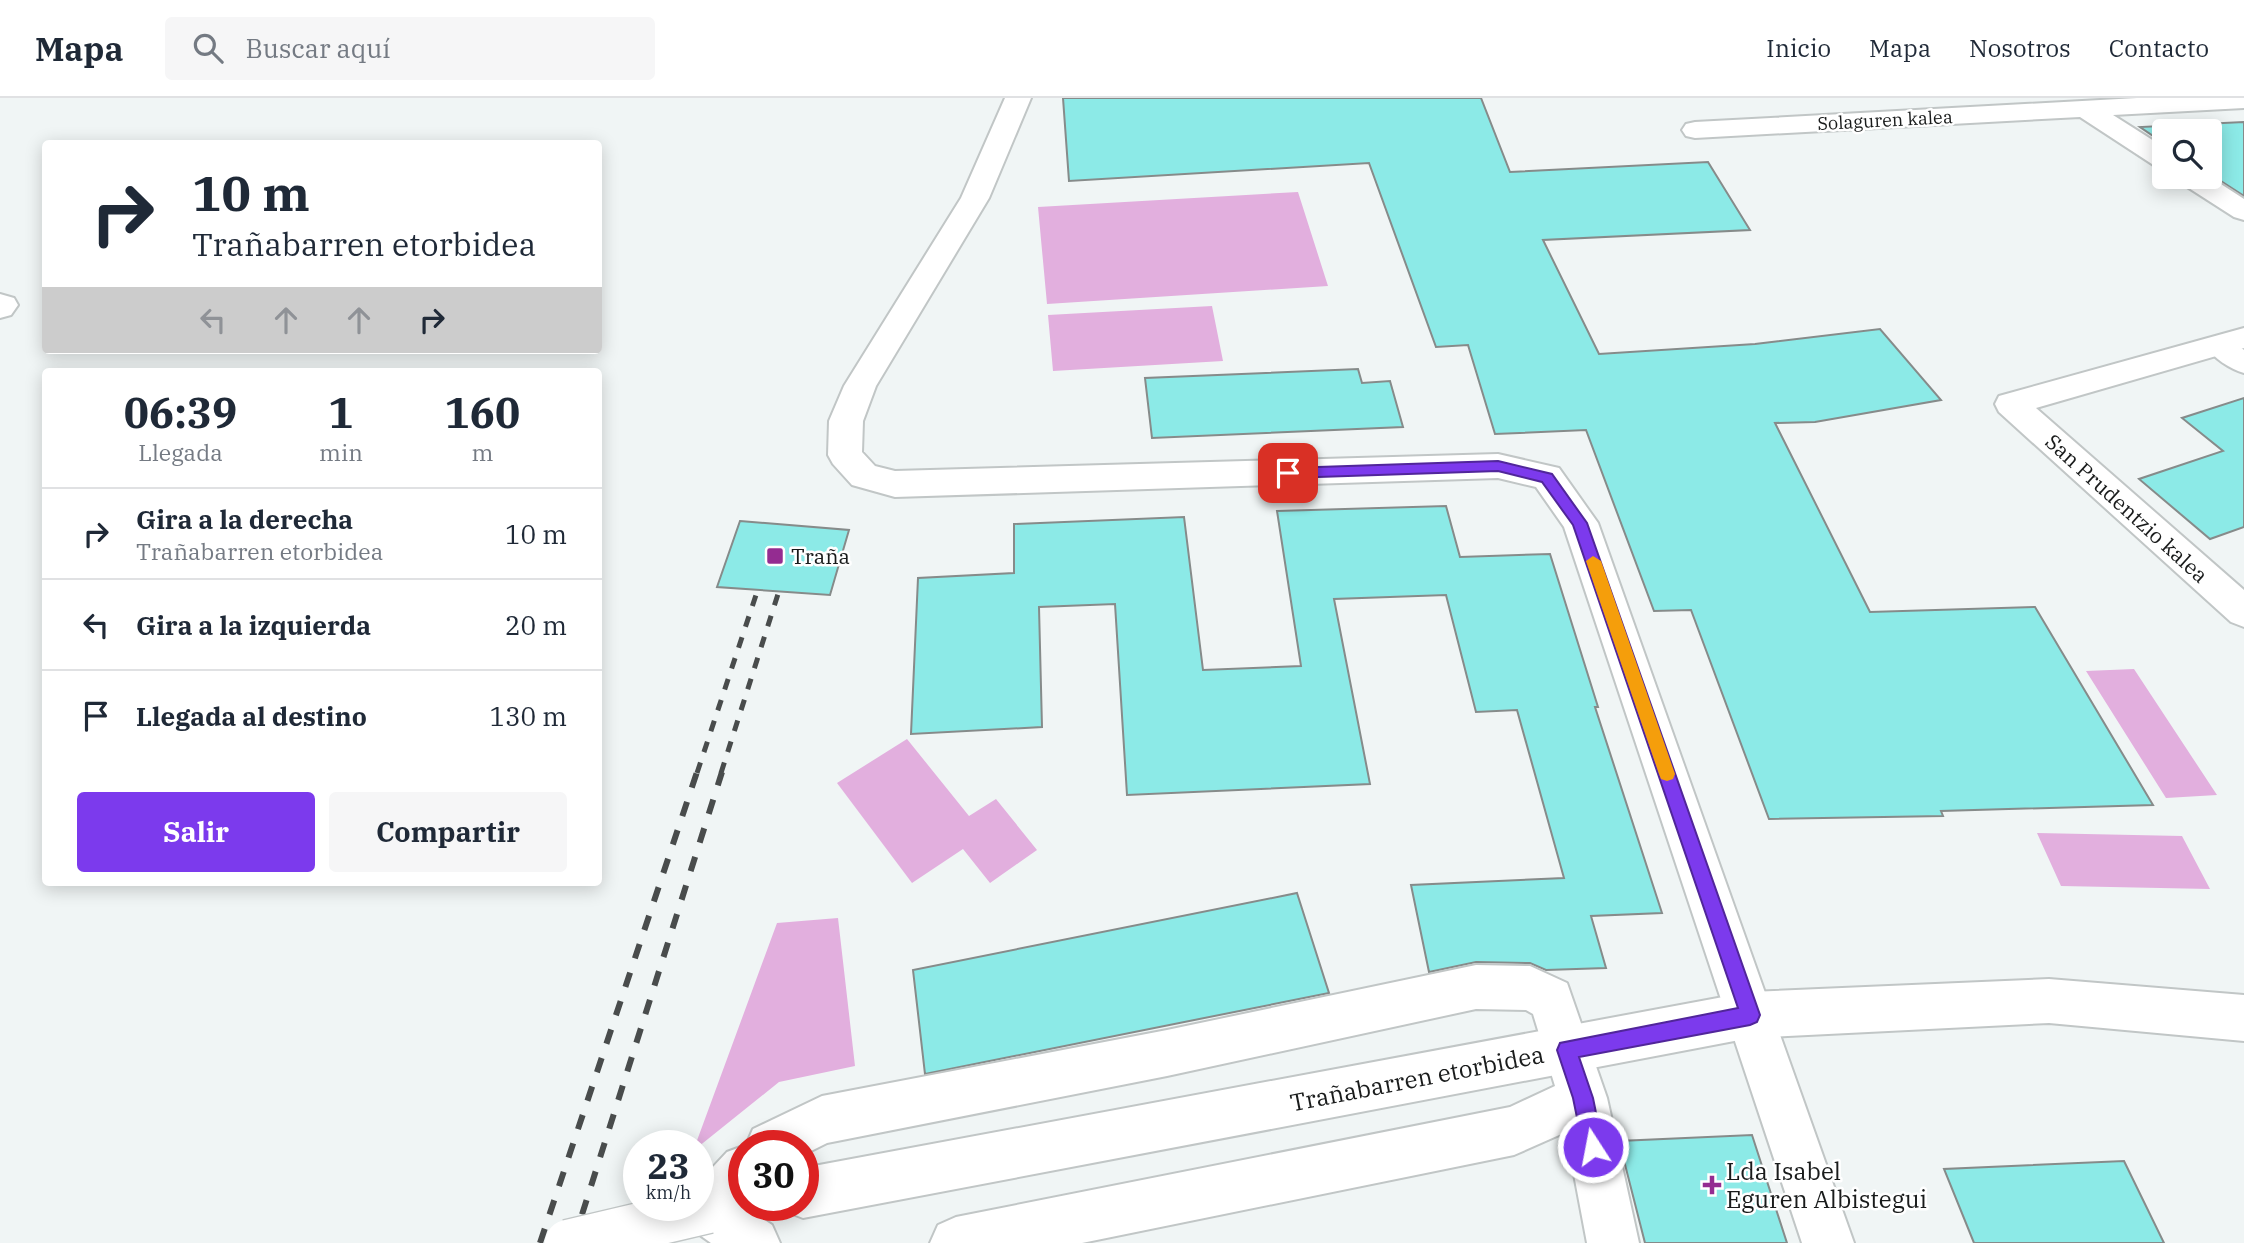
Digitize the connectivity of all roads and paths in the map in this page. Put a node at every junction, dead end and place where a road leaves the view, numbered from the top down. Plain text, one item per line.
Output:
1 (1018, 98) edge
2 (2244, 100) edge
3 (2086, 109) junction
4 (1695, 130) dead end
5 (2152, 152) edge
6 (2210, 189) edge
7 (2244, 211) edge
8 (2231, 341) edge
9 (2244, 364) edge
10 (2244, 612) edge
11 (1750, 1015) junction
12 (2244, 1018) edge
13 (1567, 1050) junction
14 (1583, 1098) junction
15 (802, 1130) edge
16 (819, 1190) edge
17 (726, 1207) edge
18 (568, 1243) edge
19 (754, 1243) edge
20 (956, 1243) edge
21 (1613, 1243) edge
22 (1828, 1243) edge

1 - 11 street
2 - 3 street, Solaguren kalea
3 - 4 street, Solaguren kalea
3 - 5 street
6 - 7 street
8 - 9 street
8 - 10 street, San Prudentzio kalea
11 - 12 street, Trañabarren etorbidea
11 - 13 street, Trañabarren etorbidea
11 - 22 street
13 - 14 street
13 - 15 street
13 - 16 street, Trañabarren etorbidea
14 - 20 street
14 - 21 street
17 - 18 street, bridge
17 - 19 street

